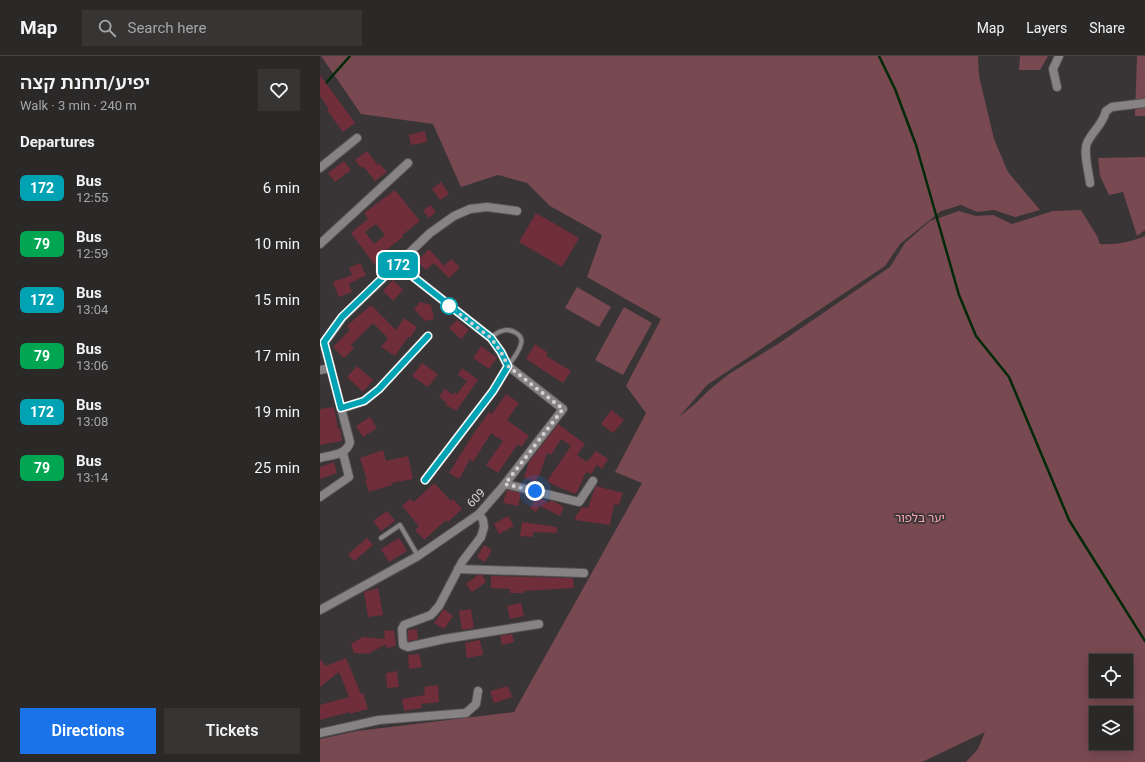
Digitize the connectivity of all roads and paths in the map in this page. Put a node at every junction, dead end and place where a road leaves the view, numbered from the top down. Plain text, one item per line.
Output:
1 (1059, 56) edge
2 (1057, 87) dead end
3 (1145, 104) edge
4 (357, 138) dead end
5 (408, 163) dead end
6 (320, 168) edge
7 (1090, 183) dead end
8 (517, 212) dead end
9 (320, 244) edge
10 (397, 264) junction
11 (428, 336) dead end
12 (491, 338) junction
13 (322, 342) edge
14 (508, 366) junction
15 (331, 368) junction
16 (320, 370) edge
17 (341, 408) junction
18 (343, 453) junction
19 (320, 458) edge
20 (425, 480) dead end
21 (593, 481) dead end
22 (505, 484) junction
23 (320, 497) edge
24 (479, 514) junction
25 (380, 538) dead end
26 (418, 556) junction
27 (458, 569) junction
28 (584, 572) dead end
29 (320, 610) edge
30 (539, 624) dead end
31 (478, 691) dead end
32 (320, 733) edge

1 - 2 street
3 - 7 street
4 - 6 street
5 - 9 street
8 - 10 street
10 - 12 street
10 - 13 street
11 - 17 street
12 - 14 street
12 - 14 lane
13 - 15 street
14 - 20 street
14 - 22 street, 609
15 - 16 street
15 - 17 street
17 - 18 street
18 - 19 street
18 - 23 street
21 - 22 street
22 - 24 street, 609
24 - 26 street, 609
24 - 27 street
25 - 26 lane
26 - 29 street, 609
27 - 28 street
27 - 30 street
31 - 32 street

